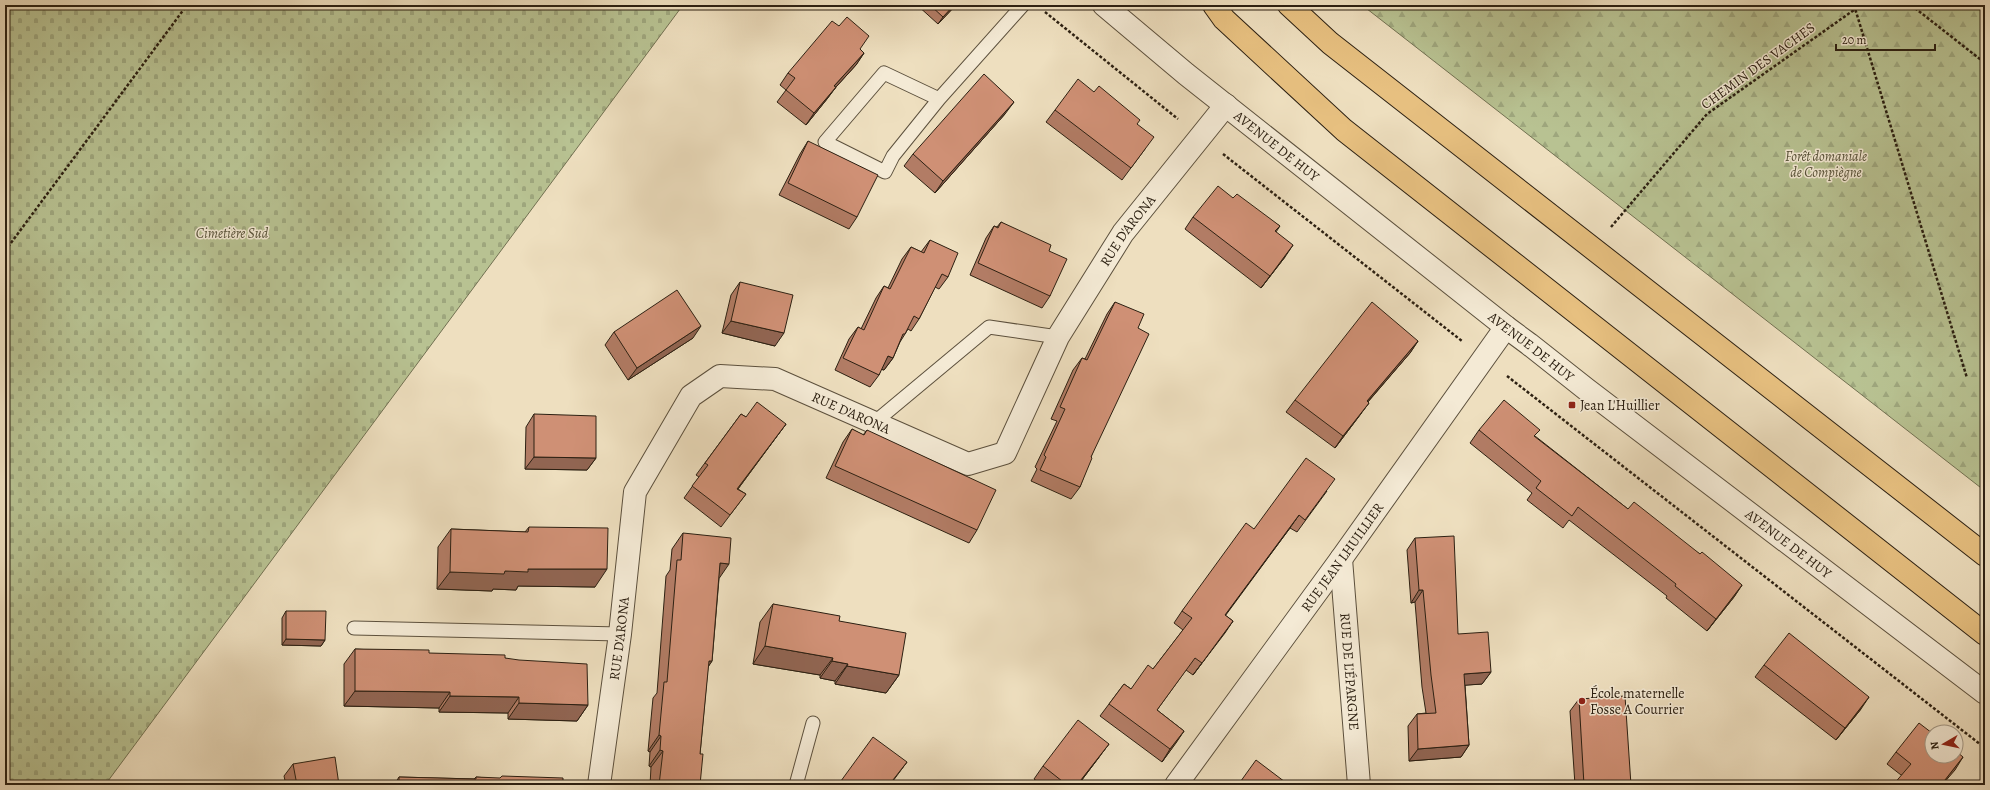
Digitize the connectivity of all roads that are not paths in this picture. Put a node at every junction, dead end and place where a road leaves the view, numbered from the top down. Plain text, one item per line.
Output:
1 (1024, 5) edge
2 (1104, 5) edge
3 (1214, 5) edge
4 (1289, 5) edge
5 (939, 99) junction
6 (1226, 105) junction
7 (1506, 328) junction
8 (1058, 337) junction
9 (875, 422) junction
10 (1985, 555) edge
11 (1342, 559) junction
12 (354, 628) dead end
13 (620, 634) junction
14 (1985, 634) edge
15 (1985, 693) edge
16 (813, 724) dead end
17 (599, 785) edge
18 (796, 785) edge
19 (1176, 785) edge
20 (1359, 785) edge

1 - 5 lane
2 - 6 street, AVENUE DE HUY
3 - 14 main road
4 - 10 main road
5 - 5 lane
6 - 7 street, AVENUE DE HUY
6 - 8 street, RUE D'ARONA
7 - 11 street, RUE JEAN LHUILLIER
7 - 15 street, AVENUE DE HUY
8 - 9 lane
8 - 9 street, RUE D'ARONA
9 - 13 street, RUE D'ARONA
11 - 19 street, RUE JEAN LHUILLIER
11 - 20 street, RUE DE L'ÉPARGNE
12 - 13 lane
13 - 17 street, RUE D'ARONA
16 - 18 lane

